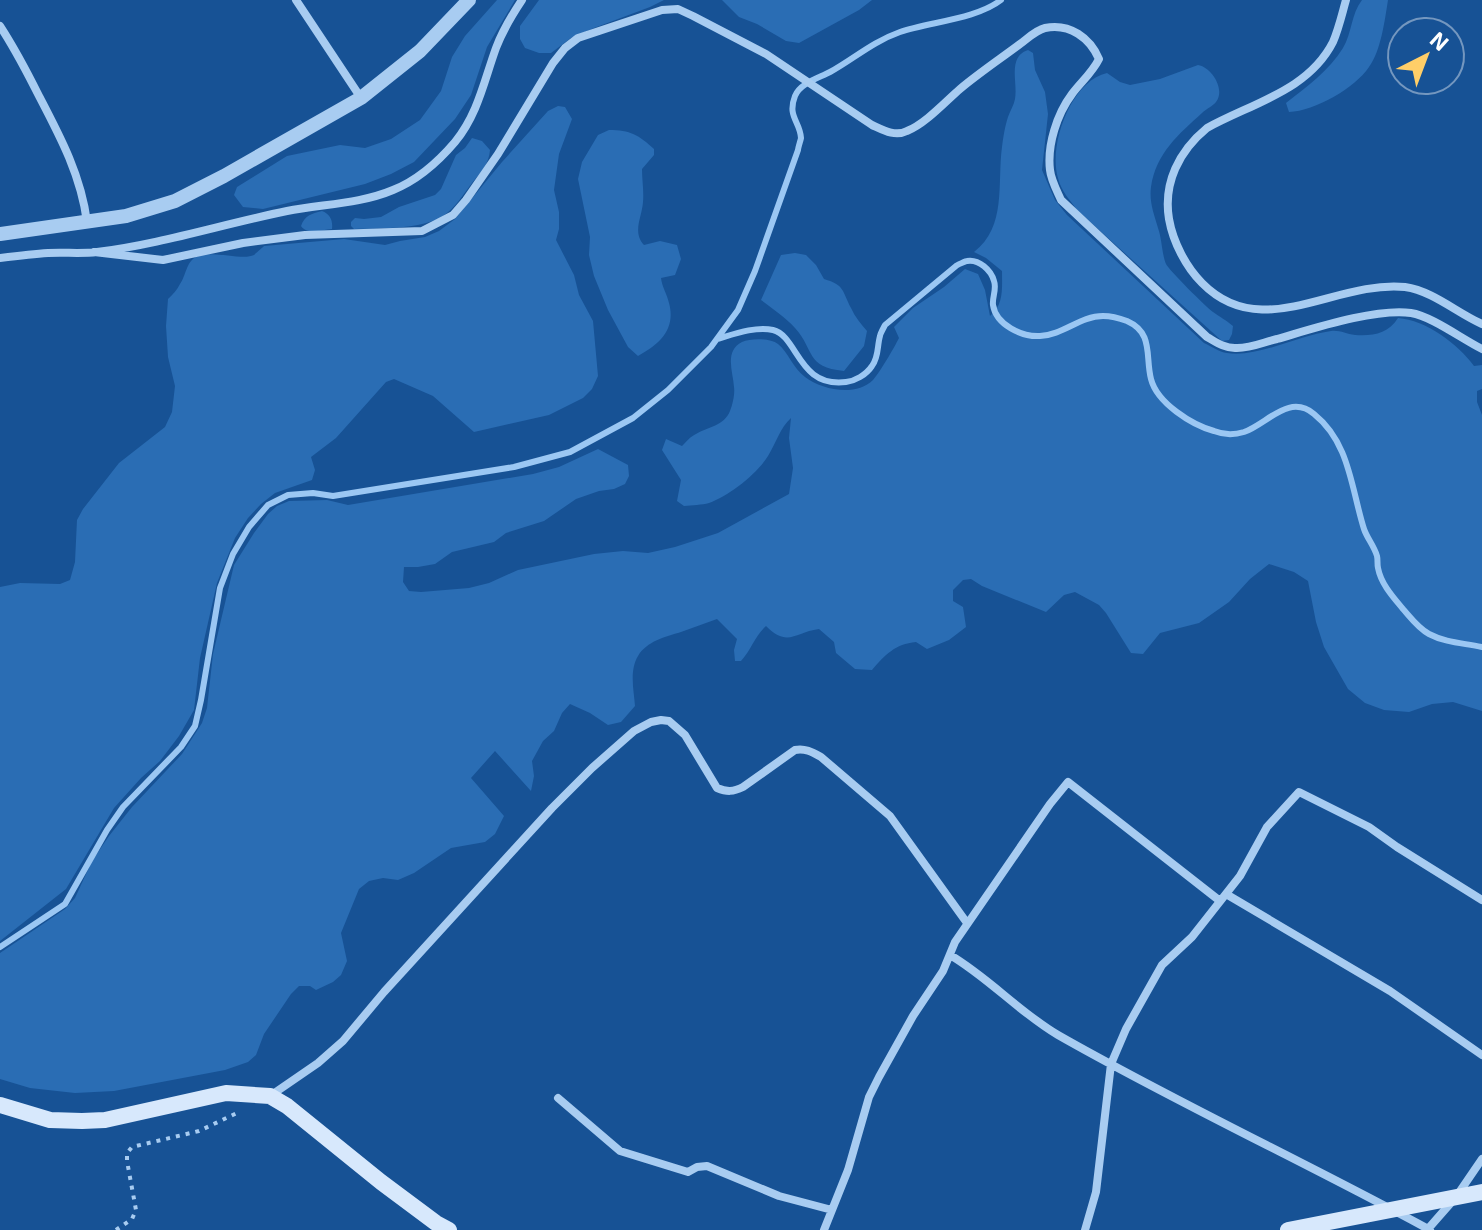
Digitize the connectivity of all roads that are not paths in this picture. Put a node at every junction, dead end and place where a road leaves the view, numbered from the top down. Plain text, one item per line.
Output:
1 (296, 0) edge
2 (469, 0) edge
3 (522, 0) edge
4 (1346, 0) edge
5 (0, 26) edge
6 (361, 98) junction
7 (87, 222) junction
8 (0, 234) edge
9 (94, 252) junction
10 (0, 258) edge
11 (1482, 324) edge
12 (1482, 349) edge
13 (1223, 897) junction
14 (1482, 900) edge
15 (967, 923) junction
16 (950, 955) junction
17 (1482, 1055) edge
18 (1111, 1064) junction
19 (270, 1096) junction
20 (558, 1098) dead end
21 (0, 1105) edge
22 (1482, 1159) edge
23 (1482, 1192) edge
24 (1456, 1197) junction
25 (1391, 1209) junction
26 (832, 1210) junction
27 (1429, 1229) edge
28 (449, 1230) edge
29 (824, 1230) edge
30 (1085, 1230) edge
31 (1288, 1230) edge

1 - 6 street
2 - 6 street
3 - 9 street
4 - 11 street
5 - 7 street
6 - 7 street
7 - 8 street
9 - 10 street
9 - 12 street
13 - 14 street
13 - 15 street
13 - 17 street
13 - 18 street
15 - 16 street
15 - 19 street
16 - 18 street
16 - 26 street
18 - 25 street
18 - 30 street
19 - 21 main road
19 - 28 main road
20 - 26 street
22 - 24 street
23 - 24 main road
24 - 25 main road
24 - 27 street
25 - 27 street
25 - 31 main road
26 - 29 street

